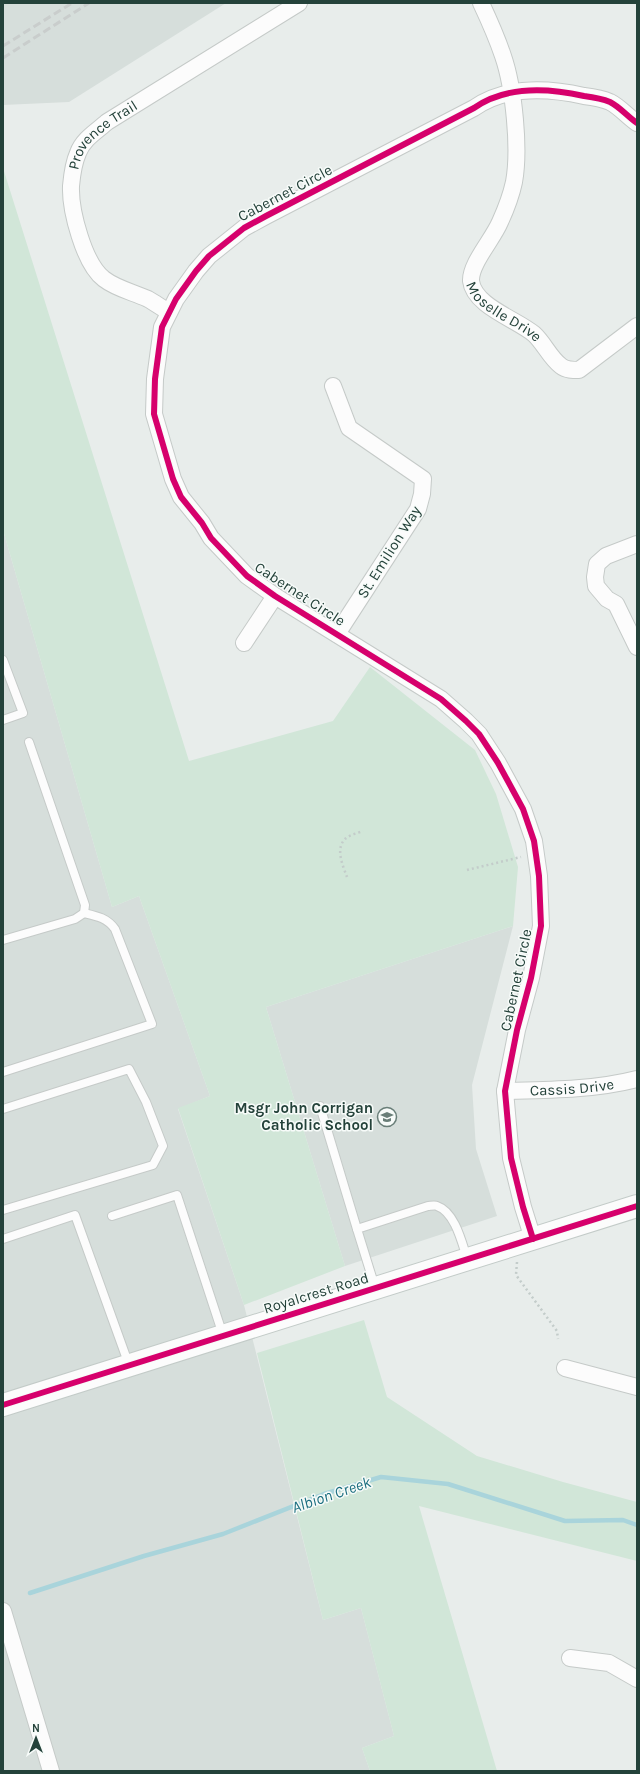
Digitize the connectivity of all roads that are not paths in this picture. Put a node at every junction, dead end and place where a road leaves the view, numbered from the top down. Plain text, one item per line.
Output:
1 (299, 3) edge
2 (481, 3) edge
3 (511, 93) junction
4 (637, 123) edge
5 (169, 312) junction
6 (637, 326) edge
7 (333, 386) dead end
8 (637, 544) edge
9 (275, 596) junction
10 (337, 634) junction
11 (244, 643) dead end
12 (637, 647) edge
13 (3, 660) edge
14 (3, 720) edge
15 (29, 742) dead end
16 (84, 913) junction
17 (3, 940) edge
18 (3, 1072) edge
19 (637, 1079) edge
20 (505, 1091) junction
21 (320, 1106) dead end
22 (3, 1109) edge
23 (637, 1206) edge
24 (3, 1210) edge
25 (112, 1216) dead end
26 (358, 1229) junction
27 (3, 1239) edge
28 (533, 1239) junction
29 (468, 1259) junction
30 (376, 1288) junction
31 (223, 1336) junction
32 (129, 1366) junction
33 (565, 1368) dead end
34 (637, 1387) edge
35 (3, 1405) edge
36 (3, 1611) edge
37 (570, 1658) dead end
38 (637, 1679) edge
39 (51, 1771) edge

1 - 5 street, Provence Trail
2 - 3 street, Moselle Drive
3 - 4 street, Cabernet Circle
3 - 5 street, Cabernet Circle
3 - 6 street, Moselle Drive
5 - 9 street, Cabernet Circle
7 - 10 street, St. Emilion Way
8 - 12 street
9 - 10 street, Cabernet Circle
9 - 11 street
10 - 20 street, Cabernet Circle
13 - 14 lane
15 - 16 lane
16 - 17 lane
16 - 18 lane
19 - 20 street, Cassis Drive
20 - 28 street, Cabernet Circle
21 - 26 lane
22 - 24 lane
23 - 28 street, Royalcrest Road
25 - 31 lane
26 - 29 lane
26 - 30 lane
27 - 32 lane
28 - 29 street, Royalcrest Road
29 - 30 street, Royalcrest Road
30 - 31 street, Royalcrest Road
31 - 32 street, Royalcrest Road
32 - 35 street, Royalcrest Road
33 - 34 street
36 - 39 street
37 - 38 street

